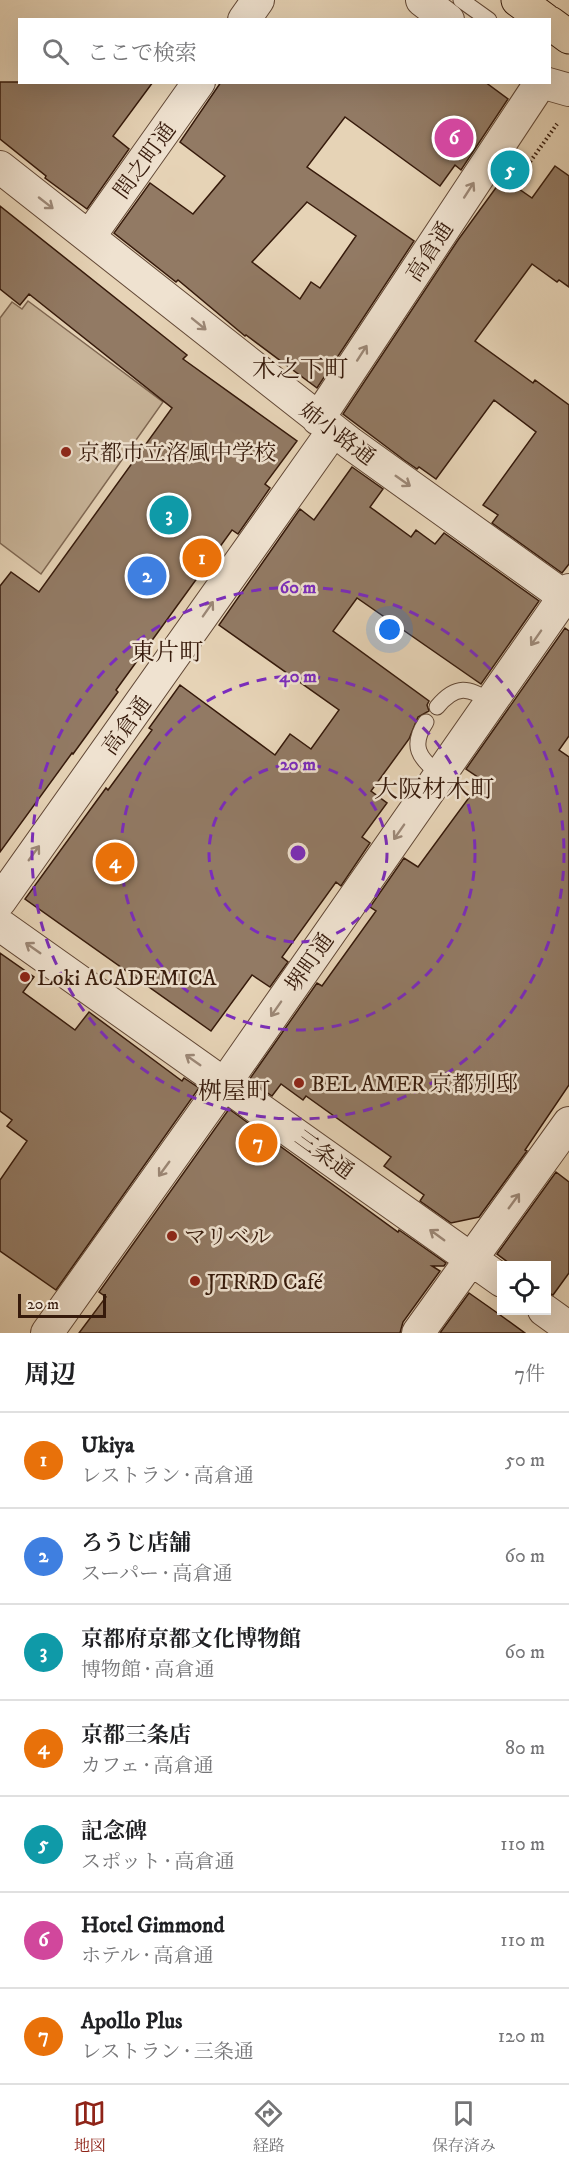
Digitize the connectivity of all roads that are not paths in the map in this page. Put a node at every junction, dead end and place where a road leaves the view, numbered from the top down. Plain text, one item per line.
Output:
1 (258, 0) edge
2 (422, 0) edge
3 (461, 0) edge
4 (518, 0) edge
5 (245, 18) edge
6 (445, 18) edge
7 (486, 18) edge
8 (542, 18) edge
9 (551, 24) edge
10 (569, 37) edge
11 (198, 84) edge
12 (540, 84) edge
13 (548, 84) edge
14 (569, 90) edge
15 (0, 167) edge
16 (89, 237) junction
17 (326, 425) junction
18 (567, 596) edge
19 (491, 702) junction
20 (437, 706) dead end
21 (426, 722) dead end
22 (439, 774) junction
23 (0, 901) edge
24 (0, 925) edge
25 (225, 1083) junction
26 (569, 1123) edge
27 (471, 1260) junction
28 (497, 1278) edge
29 (550, 1315) edge
30 (569, 1328) edge
31 (47, 1333) edge
32 (418, 1333) edge

1 - 5 street
2 - 6 street
3 - 7 lane
4 - 8 main road
9 - 10 main road
11 - 16 street, 間之町通
17 -> 12 street, 高倉通
13 - 14 street
15 -> 16 street, 姉小路通
16 -> 17 street, 姉小路通
17 -> 18 street, 姉小路通
23 -> 17 street, 高倉通
18 -> 19 street, 堺町通
19 - 20 lane
19 - 22 street, 堺町通
21 - 22 lane
22 -> 25 street, 堺町通
25 -> 24 street, 三条通
27 -> 25 street, 三条通
25 -> 31 street, 堺町通
27 -> 26 street
27 - 28 street, 三条通
27 - 32 street
29 - 30 street

